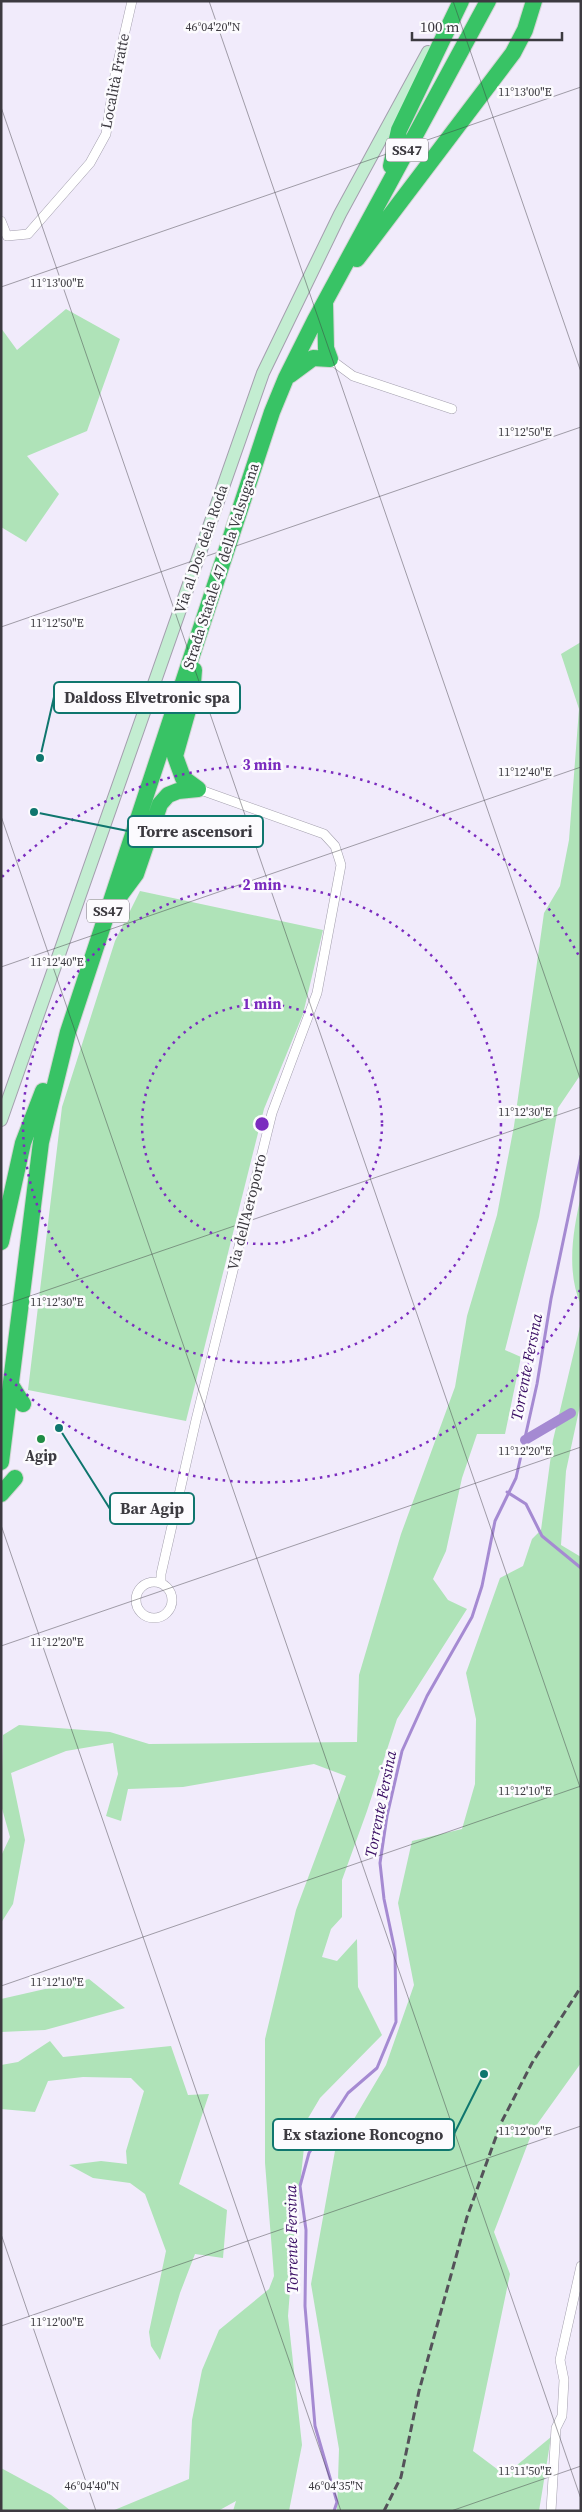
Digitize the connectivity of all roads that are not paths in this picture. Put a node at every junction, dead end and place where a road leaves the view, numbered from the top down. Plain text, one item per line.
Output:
1 (132, 1) edge
2 (455, 1) edge
3 (461, 1) edge
4 (477, 1) edge
5 (488, 1) edge
6 (534, 1) edge
7 (391, 166) junction
8 (1, 221) edge
9 (326, 300) junction
10 (330, 359) junction
11 (286, 378) junction
12 (452, 409) dead end
13 (195, 645) junction
14 (198, 789) junction
15 (106, 915) junction
16 (43, 1091) junction
17 (1, 1120) edge
18 (1, 1242) edge
19 (6, 1389) edge
20 (23, 1404) dead end
21 (1, 1462) edge
22 (15, 1478) dead end
23 (1, 1494) edge
24 (161, 1583) junction
25 (581, 2266) edge
26 (550, 2511) edge

1 - 8 street, Località Fratte
2 - 17 main road, Via al Dos dela Roda
3 - 7 highway
4 - 7 highway, Strada Statale 47 della Valsugana / SS47
5 - 9 highway, Strada Statale 47 della Valsugana / SS47
6 - 9 highway
7 - 16 highway, Strada Statale 47 della Valsugana / SS47
9 - 10 highway
9 - 11 highway, Strada Statale 47 della Valsugana / SS47
10 - 11 highway
10 - 12 street
11 - 13 highway, Strada Statale 47 della Valsugana / SS47
13 - 14 highway
13 - 15 highway, Strada Statale 47 della Valsugana / SS47
14 - 15 highway
14 - 24 street, Via dell'Aeroporto
15 - 19 highway, Strada Statale 47 della Valsugana / SS47
16 - 18 highway
16 - 19 highway, Strada Statale 47 della Valsugana / SS47
19 - 20 highway
19 - 21 highway, Strada Statale 47 della Valsugana / SS47
22 - 23 highway
24 - 24 street
25 - 26 street

